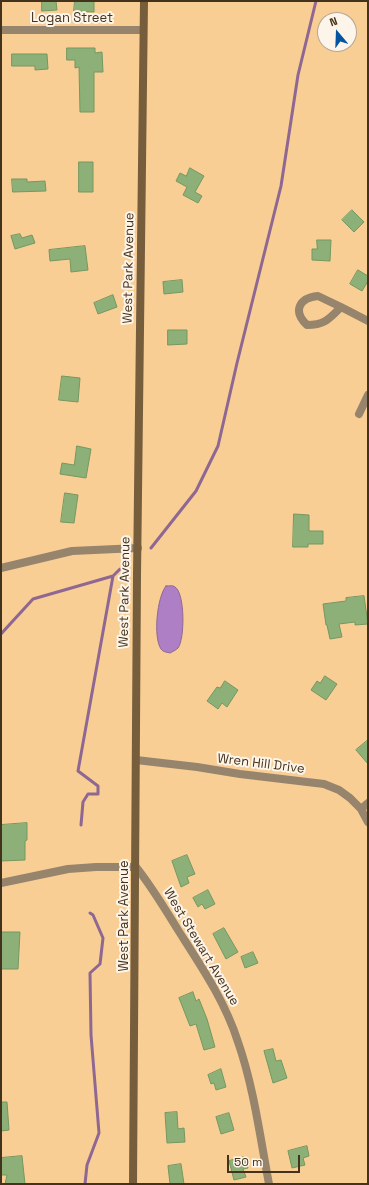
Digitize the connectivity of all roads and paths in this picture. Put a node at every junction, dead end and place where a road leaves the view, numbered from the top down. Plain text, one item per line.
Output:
1 (144, 1) edge
2 (1, 30) edge
3 (144, 30) junction
4 (341, 307) junction
5 (368, 321) edge
6 (368, 395) edge
7 (359, 414) dead end
8 (138, 548) junction
9 (1, 568) edge
10 (136, 760) junction
11 (368, 803) edge
12 (361, 808) junction
13 (368, 822) edge
14 (136, 867) junction
15 (1, 883) edge
16 (133, 1184) edge
17 (269, 1184) edge

1 - 3 main road, West Park Avenue
2 - 3 street, Logan Street
3 - 8 main road, West Park Avenue
4 - 4 street
4 - 5 street
6 - 7 street
8 - 9 street
8 - 10 main road, West Park Avenue
10 - 12 street, Wren Hill Drive
10 - 14 main road, West Park Avenue
11 - 12 street
12 - 13 street, Wren Hill Drive
14 - 15 street
14 - 16 main road, West Park Avenue
14 - 17 street, West Stewart Avenue

